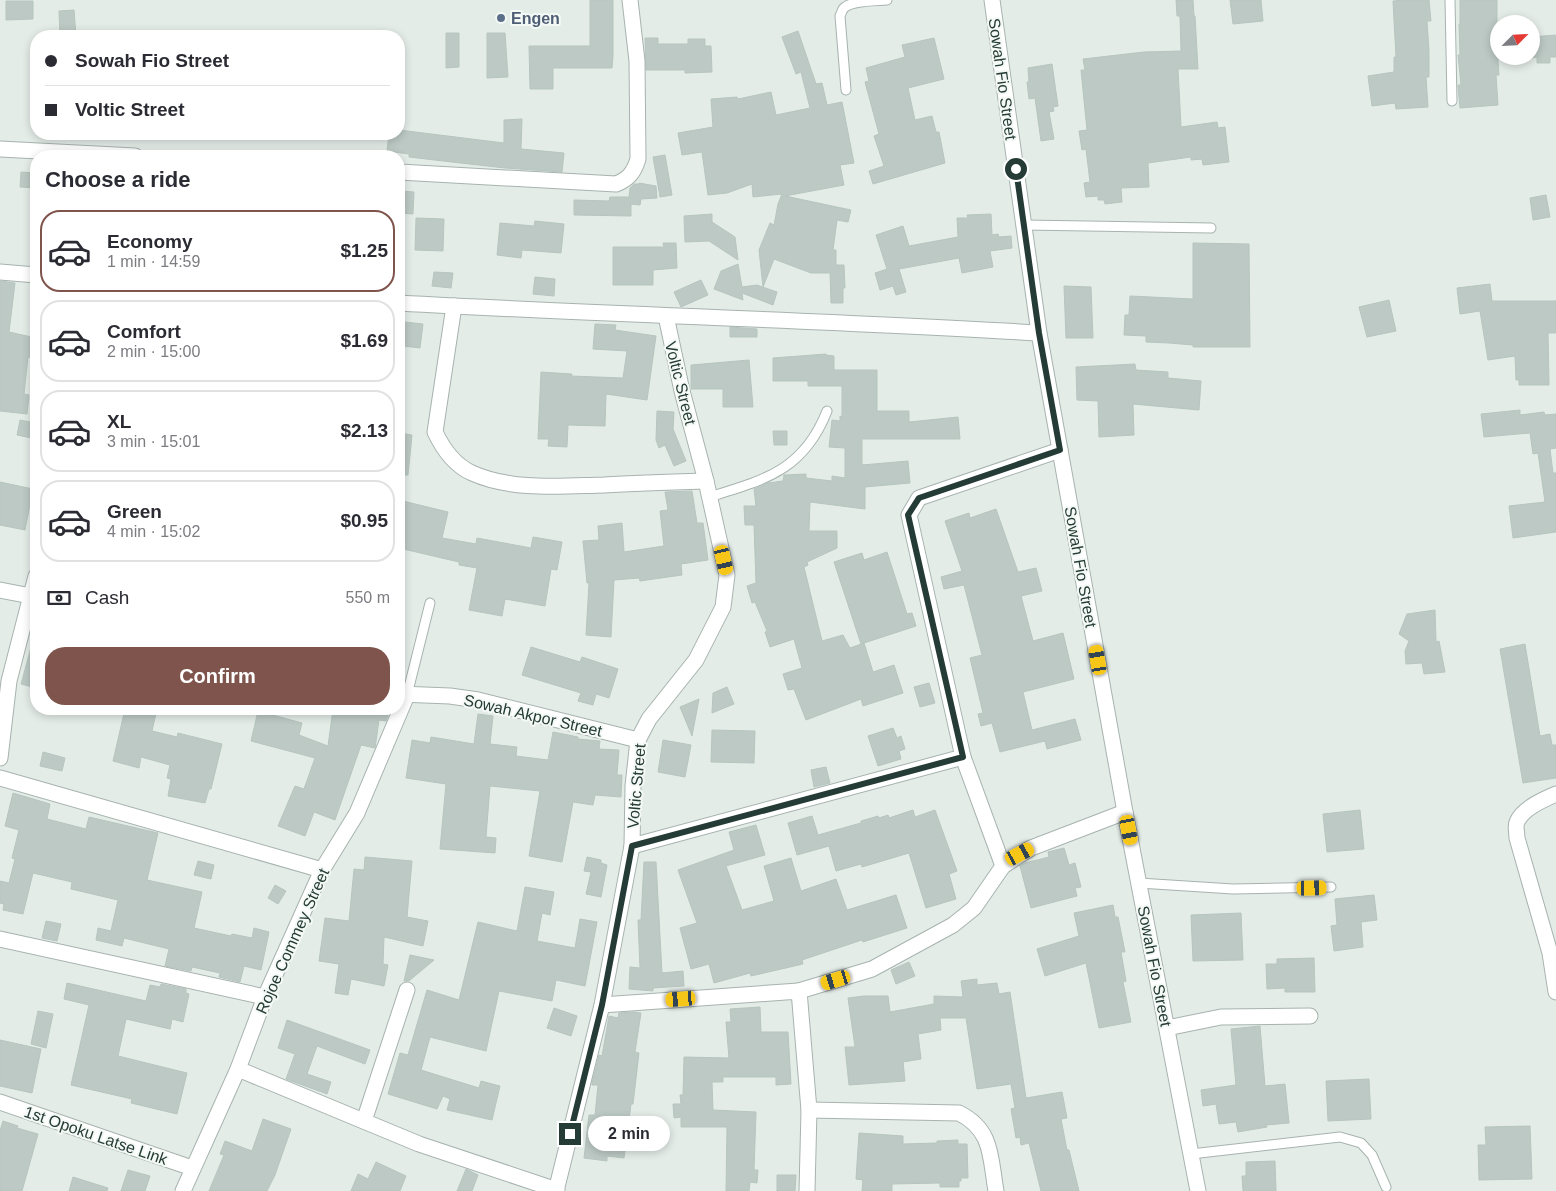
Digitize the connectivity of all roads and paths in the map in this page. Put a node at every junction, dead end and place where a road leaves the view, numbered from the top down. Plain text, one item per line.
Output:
1 (630, 0) edge
2 (887, 0) edge
3 (992, 0) edge
4 (1450, 0) edge
5 (846, 90) dead end
6 (1452, 100) dead end
7 (0, 149) edge
8 (30, 151) edge
9 (405, 172) edge
10 (1024, 225) junction
11 (1211, 228) dead end
12 (0, 272) edge
13 (30, 275) edge
14 (405, 303) edge
15 (454, 306) junction
16 (666, 316) junction
17 (1039, 333) junction
18 (827, 410) dead end
19 (1060, 450) junction
20 (706, 481) junction
21 (709, 497) junction
22 (0, 590) edge
23 (30, 595) edge
24 (430, 603) dead end
25 (30, 610) edge
26 (405, 687) edge
27 (405, 694) edge
28 (395, 715) edge
29 (638, 740) junction
30 (963, 757) junction
31 (0, 758) edge
32 (0, 778) edge
33 (1556, 794) edge
34 (1125, 812) junction
35 (632, 846) junction
36 (1003, 866) junction
37 (322, 870) junction
38 (1139, 883) junction
39 (1331, 887) dead end
40 (0, 939) edge
41 (407, 990) dead end
42 (798, 991) junction
43 (1556, 992) edge
44 (265, 997) junction
45 (602, 1005) junction
46 (1310, 1016) dead end
47 (1167, 1028) junction
48 (238, 1069) junction
49 (0, 1102) edge
50 (809, 1110) junction
51 (364, 1121) junction
52 (1191, 1154) junction
53 (192, 1168) junction
54 (1386, 1187) dead end
55 (183, 1191) edge
56 (556, 1191) edge
57 (807, 1191) edge
58 (996, 1191) edge
59 (1198, 1191) edge

1 - 9 street
2 - 5 lane
3 - 10 street, Sowah Fio Street
4 - 6 lane
7 - 8 street
10 - 11 lane
10 - 17 street, Sowah Fio Street
12 - 13 street
14 - 15 street
15 - 16 street
15 - 20 street
16 - 17 street
16 - 20 street, Voltic Street
17 - 19 street, Sowah Fio Street
18 - 21 lane
19 - 30 street
19 - 34 street, Sowah Fio Street
20 - 21 street, Voltic Street
21 - 29 street, Voltic Street
22 - 23 street
24 - 26 lane
25 - 31 street
27 - 29 street, Sowah Akpor Street
28 - 37 street, Rojoe Commey Street
29 - 35 street, Voltic Street
30 - 35 street
30 - 36 street
32 - 37 street
33 - 43 street
34 - 36 street
34 - 38 street, Sowah Fio Street
35 - 45 street, Voltic Street
36 - 42 street
37 - 44 street, Rojoe Commey Street
38 - 39 lane
38 - 47 street, Sowah Fio Street
40 - 44 street
41 - 51 street
42 - 45 street
42 - 50 street
44 - 48 street, Rojoe Commey Street
45 - 56 street, Voltic Street
46 - 47 street
47 - 52 street, Sowah Fio Street
48 - 51 street
48 - 53 street, Rojoe Commey Street
49 - 53 street, 1st Opoku Latse Link
50 - 57 street
50 - 58 street
51 - 56 street
52 - 54 lane
52 - 59 street, Sowah Fio Street
53 - 55 street, Rojoe Commey Street

